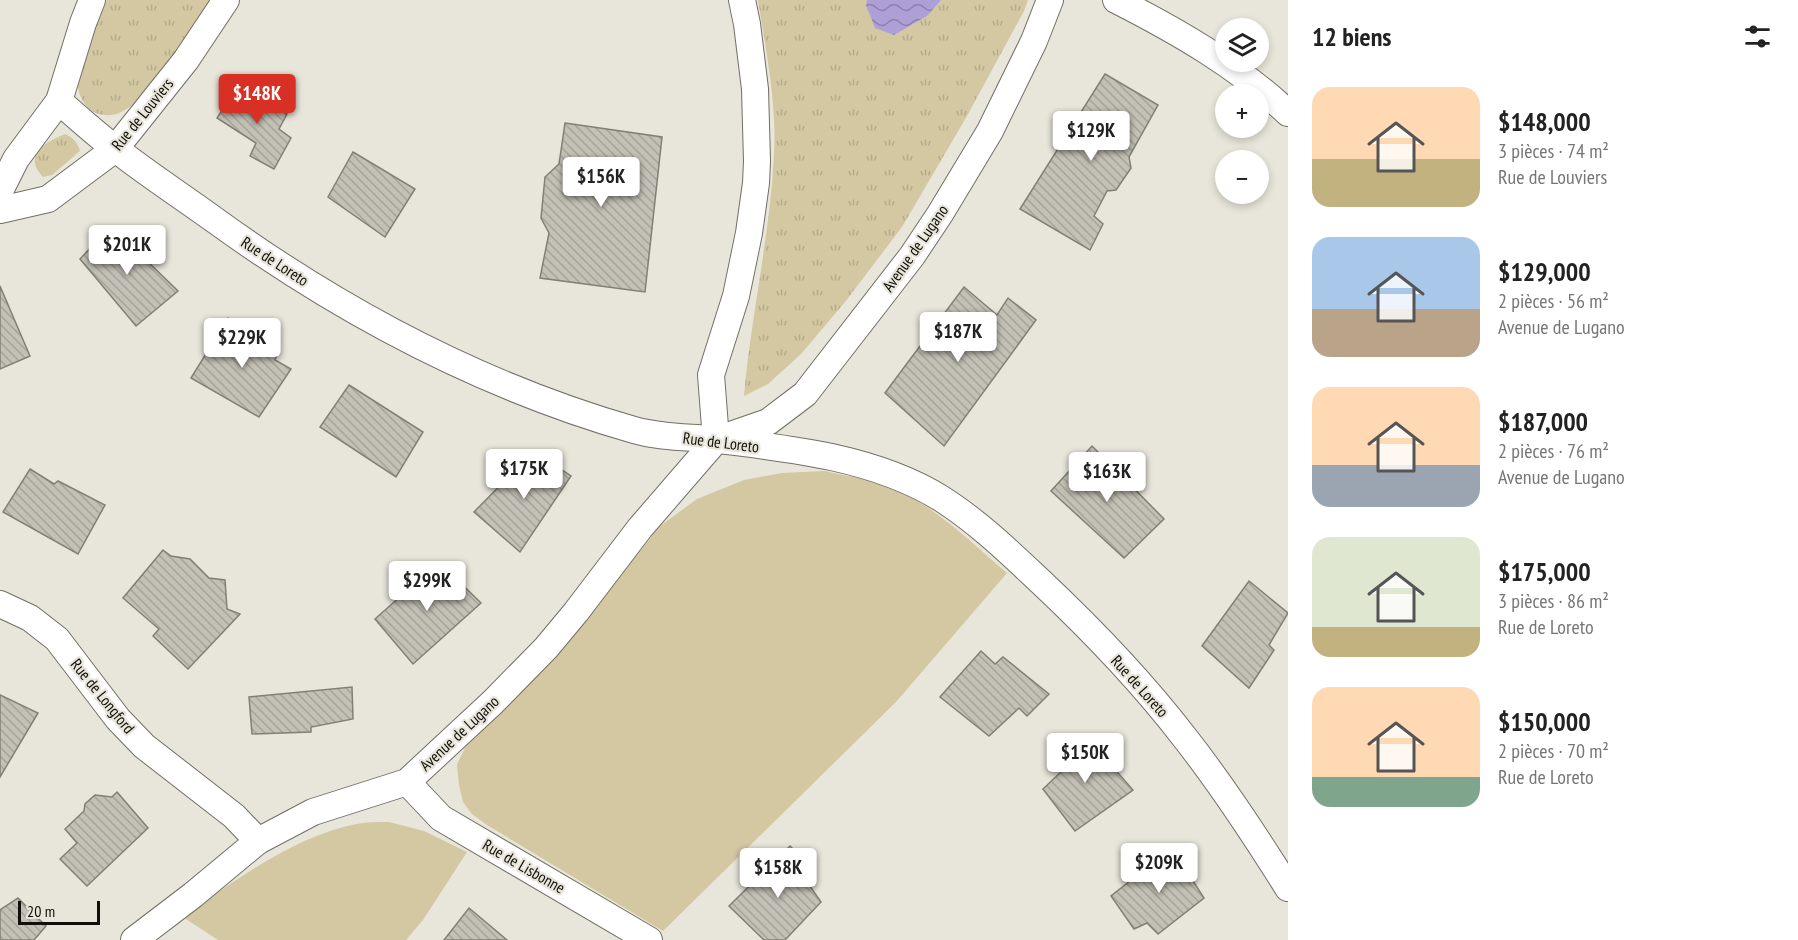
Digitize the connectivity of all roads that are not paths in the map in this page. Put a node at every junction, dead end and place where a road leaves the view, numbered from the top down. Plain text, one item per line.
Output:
1 (92, 0) edge
2 (226, 0) edge
3 (742, 0) edge
4 (1050, 0) edge
5 (1116, 0) edge
6 (59, 101) junction
7 (1288, 112) edge
8 (115, 149) junction
9 (0, 191) edge
10 (0, 210) edge
11 (716, 440) junction
12 (0, 604) edge
13 (407, 782) junction
14 (258, 841) junction
15 (1288, 888) edge
16 (134, 940) edge
17 (650, 940) edge

1 - 6 street
2 - 8 street, Rue de Louviers
3 - 11 street
4 - 11 street, Avenue de Lugano
5 - 7 street
6 - 8 street, Rue de Loreto
6 - 9 street
8 - 10 street, Rue de Louviers
8 - 11 street, Rue de Loreto
11 - 13 street, Avenue de Lugano
11 - 15 street, Rue de Loreto
12 - 14 street, Rue de Longford
13 - 14 street, Avenue de Lugano
13 - 17 street, Rue de Lisbonne
14 - 16 street, Avenue de Lugano

